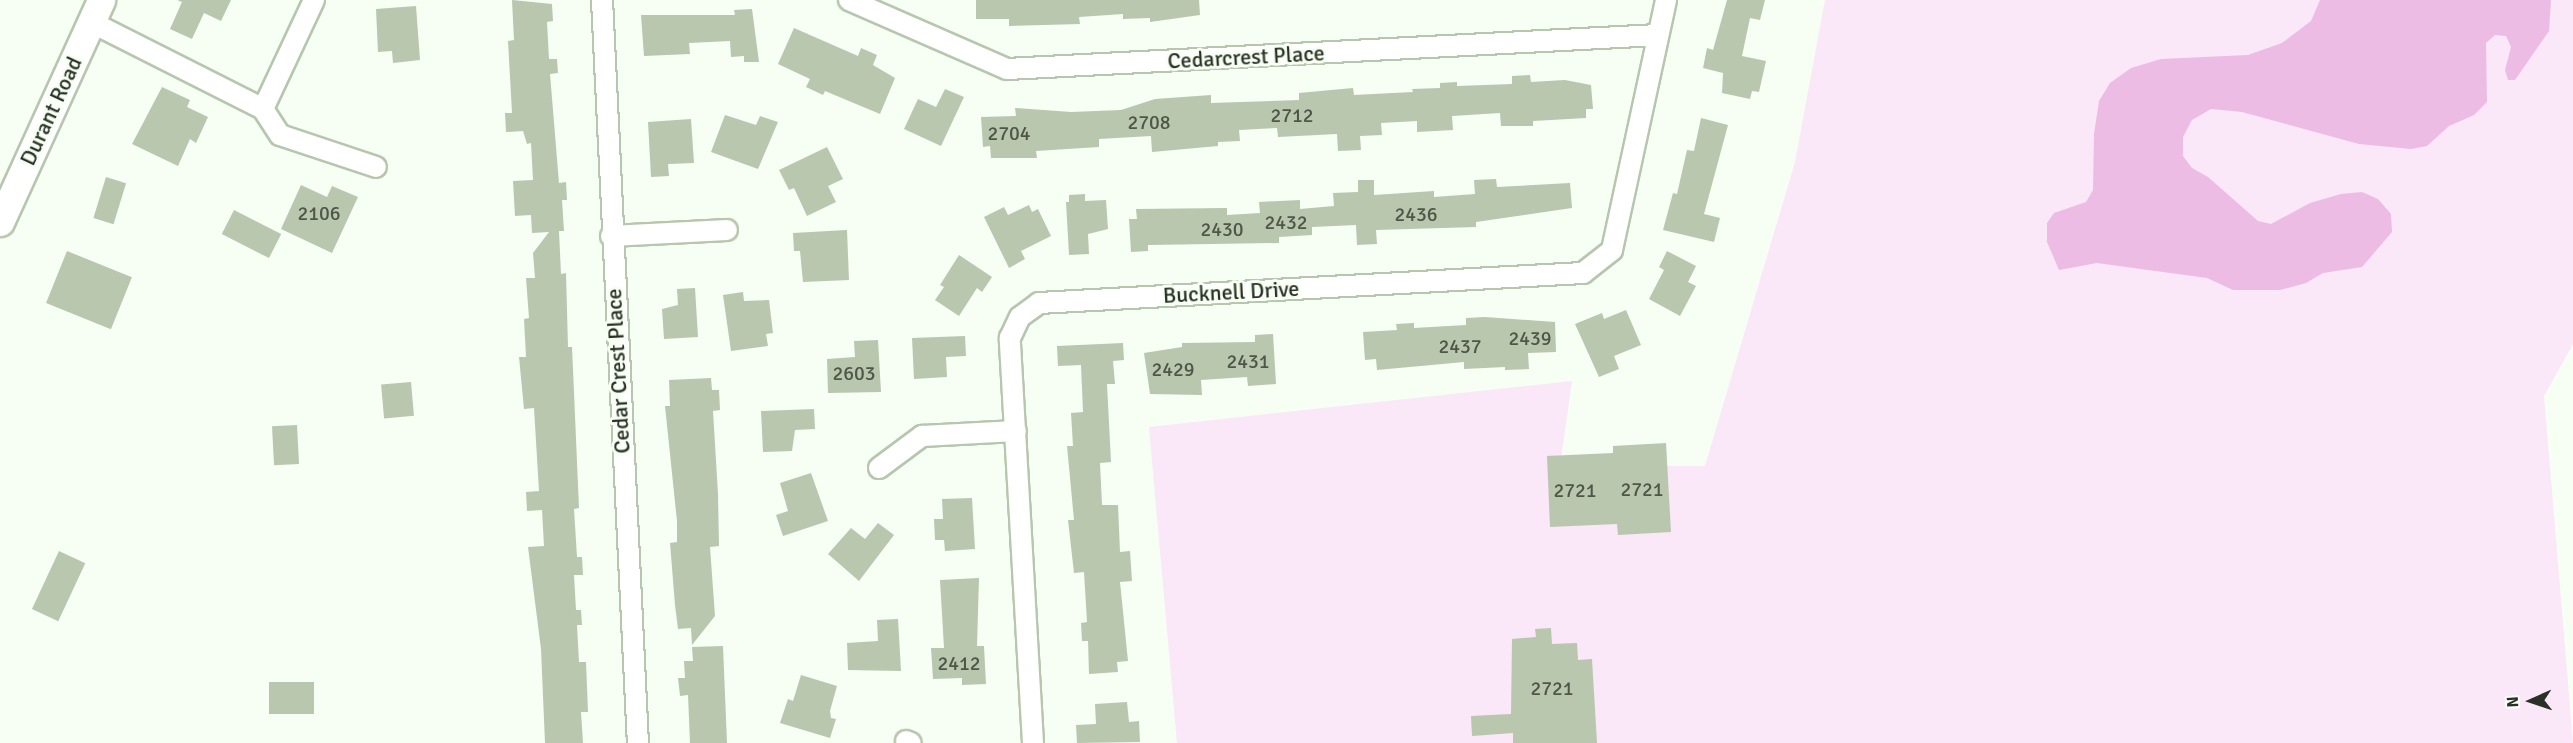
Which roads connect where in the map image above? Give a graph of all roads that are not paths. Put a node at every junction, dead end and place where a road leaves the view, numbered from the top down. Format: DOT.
graph roads {
  1 [pos="314,0"];
  2 [pos="602,0"];
  3 [pos="849,0"];
  4 [pos="1666,0"];
  5 [pos="96,11"];
  6 [pos="1658,35"];
  7 [pos="263,109"];
  8 [pos="376,168"];
  9 [pos="0,222"];
  10 [pos="726,230"];
  11 [pos="611,237"];
  12 [pos="1016,431"];
  13 [pos="879,468"];
  14 [pos="638,743"];
  15 [pos="1033,743"];
  1 -- 7 [label="street"];
  2 -- 11 [label="street, Cedar Crest Place"];
  3 -- 6 [label="street, Cedarcrest Place"];
  4 -- 6 [label="street, Bucknell Drive"];
  5 -- 7 [label="street"];
  5 -- 9 [label="street, Durant Road"];
  6 -- 12 [label="street, Bucknell Drive"];
  7 -- 8 [label="street"];
  10 -- 11 [label="street"];
  11 -- 14 [label="street, Cedar Crest Place"];
  12 -- 13 [label="street"];
  12 -- 15 [label="street, Bucknell Drive"];
}
